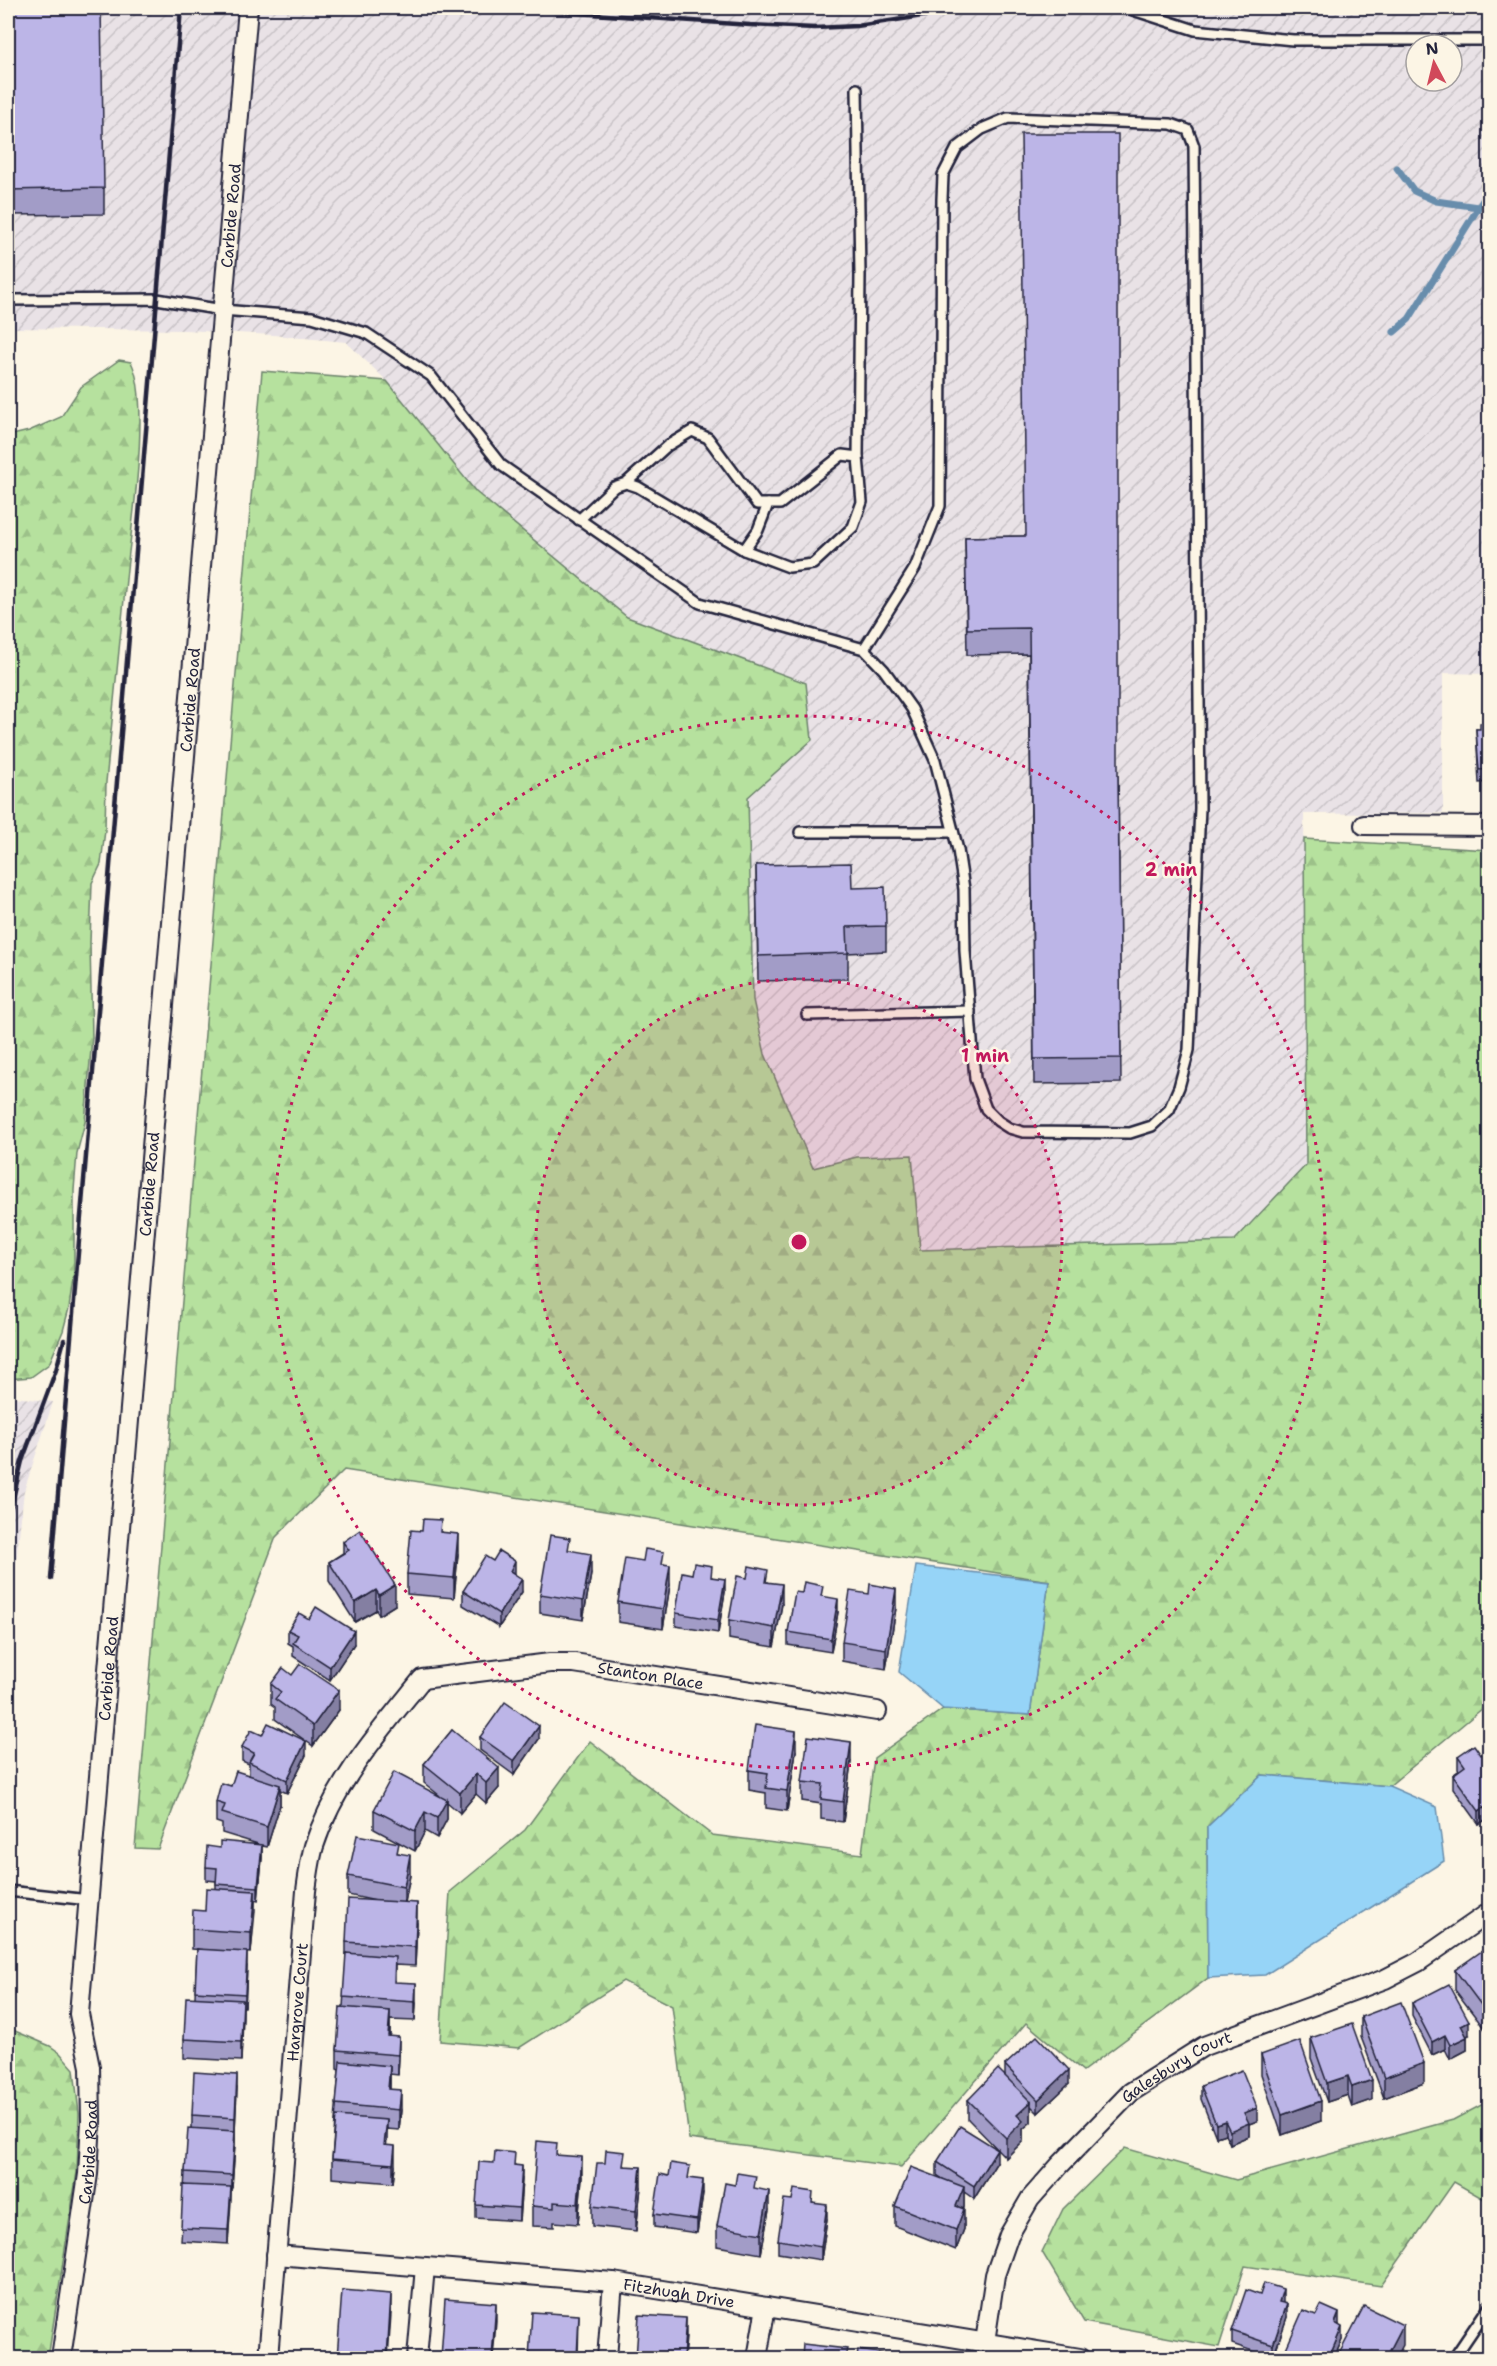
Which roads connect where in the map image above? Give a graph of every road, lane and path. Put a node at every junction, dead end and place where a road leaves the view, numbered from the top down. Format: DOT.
graph roads {
  1 [pos="248,8"];
  2 [pos="1130,8"];
  3 [pos="1490,40"];
  4 [pos="857,89"];
  5 [pos="8,300"];
  6 [pos="222,310"];
  7 [pos="858,457"];
  8 [pos="626,483"];
  9 [pos="768,504"];
  10 [pos="579,520"];
  11 [pos="744,550"];
  12 [pos="864,649"];
  13 [pos="1364,825"];
  14 [pos="1490,826"];
  15 [pos="800,832"];
  16 [pos="953,832"];
  17 [pos="970,1011"];
  18 [pos="807,1015"];
  19 [pos="422,1679"];
  20 [pos="877,1711"];
  21 [pos="8,1892"];
  22 [pos="89,1900"];
  23 [pos="1490,1912"];
  24 [pos="276,2255"];
  25 [pos="425,2266"];
  26 [pos="613,2282"];
  27 [pos="1490,2305"];
  28 [pos="766,2307"];
  29 [pos="985,2342"];
  30 [pos="61,2358"];
  31 [pos="268,2358"];
  32 [pos="417,2358"];
  33 [pos="608,2358"];
  34 [pos="757,2358"];
  35 [pos="1080,2358"];
  36 [pos="1454,2358"];
  1 -- 6 [label="street, Carbide Road"];
  2 -- 3 [label="lane"];
  4 -- 7 [label="lane"];
  5 -- 6 [label="lane"];
  6 -- 10 [label="lane"];
  6 -- 22 [label="street, Carbide Road"];
  7 -- 9 [label="lane"];
  7 -- 11 [label="lane"];
  8 -- 9 [label="lane"];
  8 -- 10 [label="lane"];
  8 -- 11 [label="lane"];
  9 -- 11 [label="lane"];
  10 -- 12 [label="lane"];
  12 -- 16 [label="lane"];
  12 -- 17 [label="lane"];
  13 -- 14 [label="street"];
  15 -- 16 [label="lane"];
  16 -- 17 [label="lane"];
  17 -- 18 [label="lane"];
  19 -- 20 [label="street, Stanton Place"];
  19 -- 24 [label="street, Hargrove Court"];
  21 -- 22 [label="lane"];
  22 -- 30 [label="street, Carbide Road"];
  23 -- 29 [label="street, Galesbury Court"];
  24 -- 25 [label="street, Fitzhugh Drive"];
  24 -- 31 [label="street, Hargrove Court"];
  25 -- 26 [label="street, Fitzhugh Drive"];
  25 -- 32 [label="street"];
  26 -- 28 [label="street, Fitzhugh Drive"];
  26 -- 33 [label="street"];
  27 -- 36 [label="lane"];
  28 -- 29 [label="street, Fitzhugh Drive"];
  28 -- 34 [label="street"];
  29 -- 35 [label="street, Fitzhugh Drive"];
}
